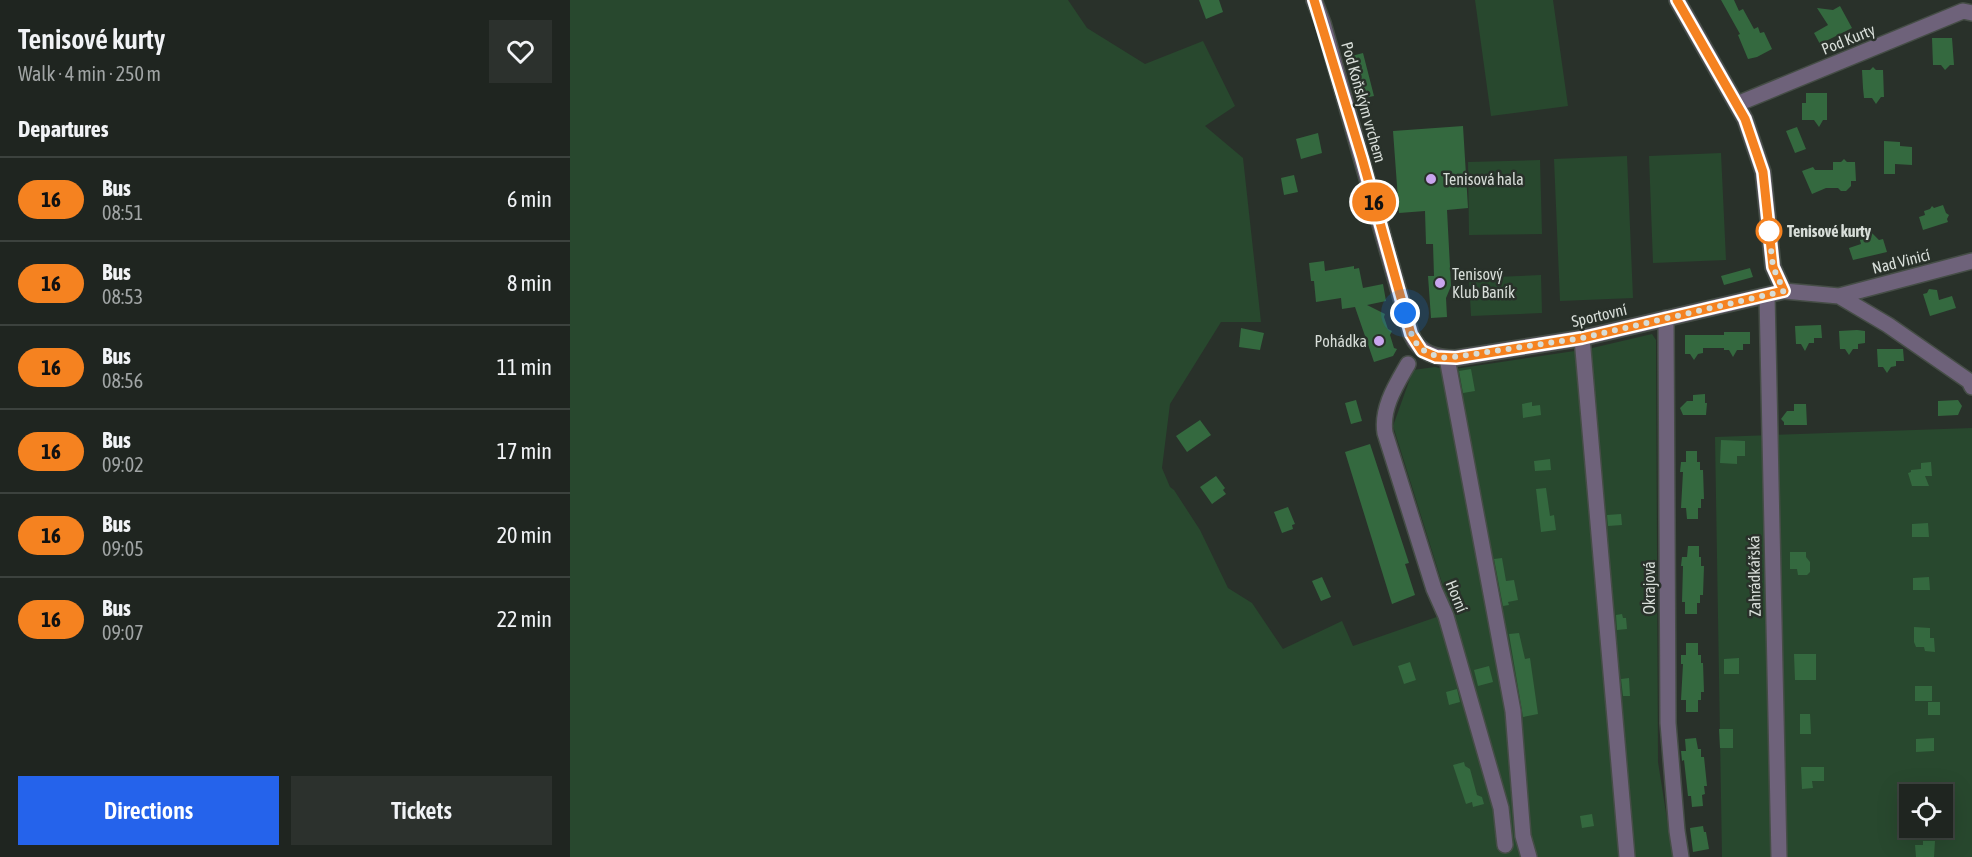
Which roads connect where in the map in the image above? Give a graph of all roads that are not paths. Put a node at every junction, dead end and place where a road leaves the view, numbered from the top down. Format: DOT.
graph roads {
  1 [pos="1314,0"];
  2 [pos="1677,0"];
  3 [pos="1972,13"];
  4 [pos="1737,104"];
  5 [pos="1972,261"];
  6 [pos="1784,291"];
  7 [pos="1767,295"];
  8 [pos="1839,296"];
  9 [pos="1666,318"];
  10 [pos="1582,338"];
  11 [pos="1422,351"];
  12 [pos="1447,358"];
  13 [pos="1408,364"];
  14 [pos="1972,387"];
  15 [pos="1505,845"];
  16 [pos="1529,857"];
  17 [pos="1627,857"];
  18 [pos="1681,857"];
  19 [pos="1779,857"];
  1 -- 11 [label="street, Pod Koňským vrchem"];
  2 -- 4 [label="street"];
  3 -- 4 [label="street, Pod Kurty"];
  4 -- 6 [label="street"];
  5 -- 8 [label="street, Nad Vinicí"];
  6 -- 7 [label="street, Sportovní"];
  6 -- 8 [label="street, Sportovní"];
  7 -- 9 [label="street, Sportovní"];
  7 -- 19 [label="street, Zahrádkářská"];
  8 -- 14 [label="street, Sportovní"];
  9 -- 10 [label="street, Sportovní"];
  9 -- 18 [label="street, Okrajová"];
  10 -- 12 [label="street, Sportovní"];
  10 -- 17 [label="street"];
  11 -- 12 [label="street, Sportovní"];
  12 -- 16 [label="street"];
  13 -- 15 [label="street, Horní"];
}
